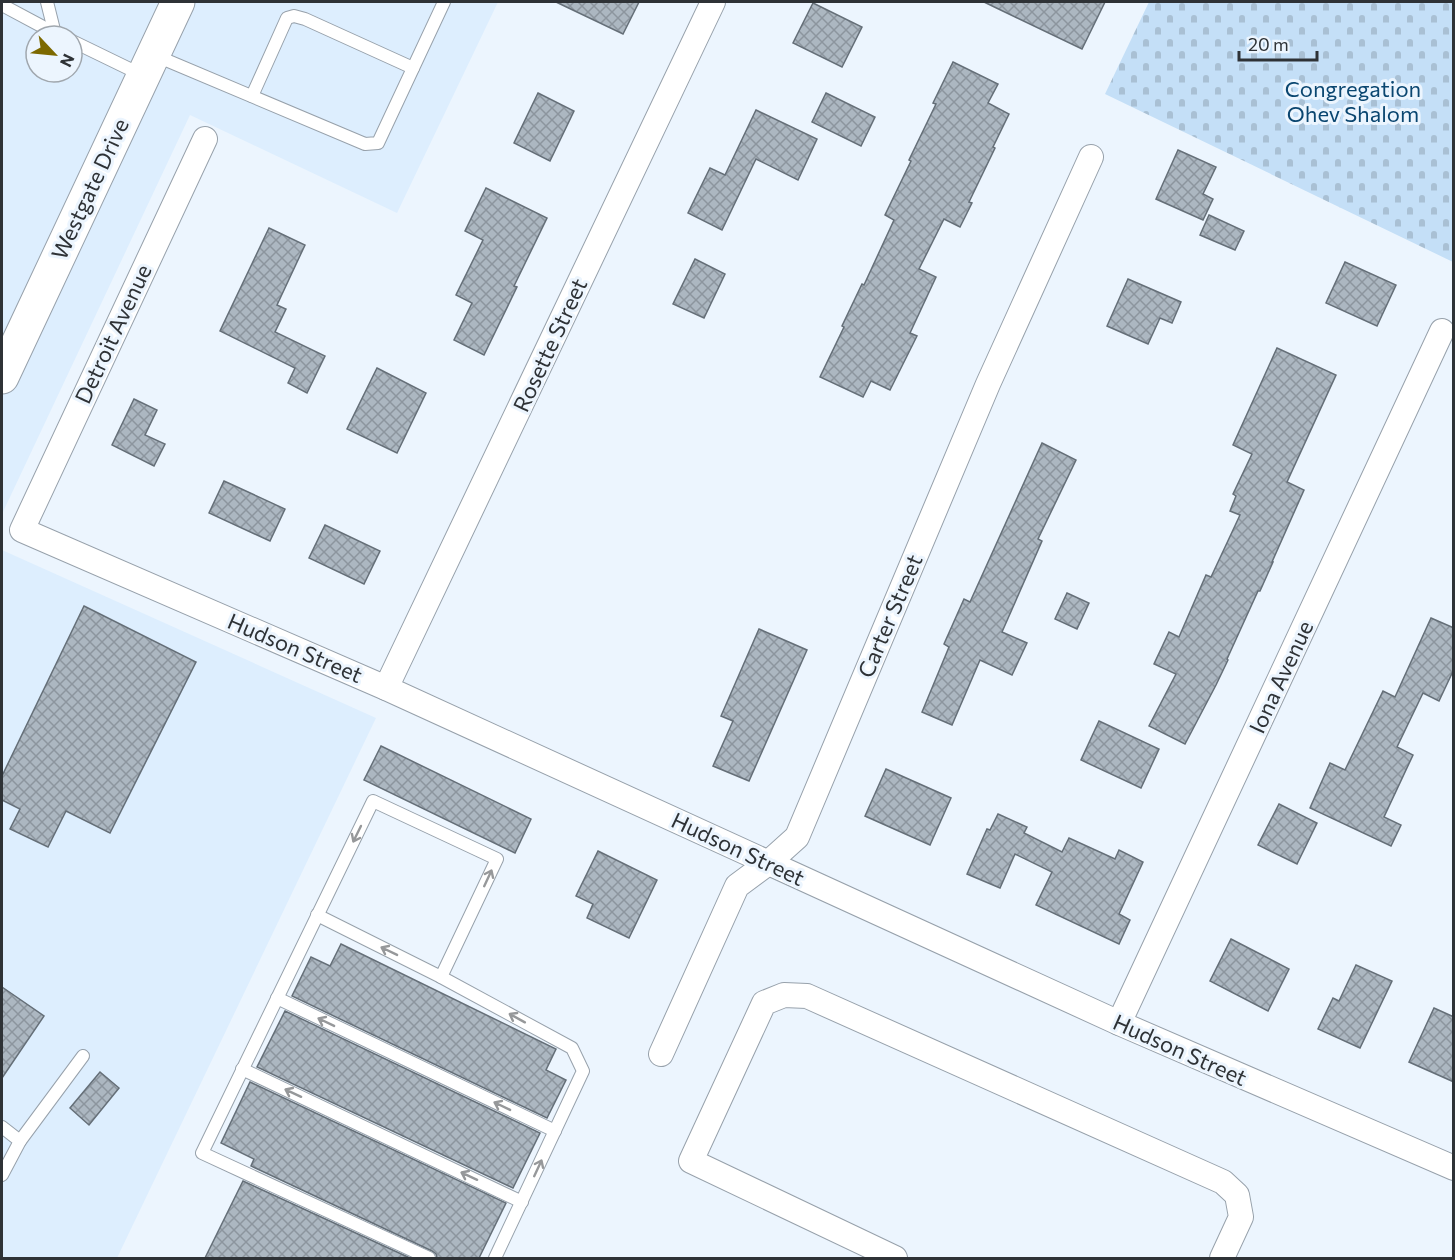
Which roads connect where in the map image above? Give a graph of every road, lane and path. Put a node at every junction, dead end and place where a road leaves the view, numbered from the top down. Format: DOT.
graph roads {
  1 [pos="47,2"];
  2 [pos="178,2"];
  3 [pos="444,2"];
  4 [pos="713,2"];
  5 [pos="2,5"];
  6 [pos="37,24"];
  7 [pos="54,24"];
  8 [pos="84,45"];
  9 [pos="148,65"];
  10 [pos="413,68"];
  11 [pos="252,96"];
  12 [pos="205,139"];
  13 [pos="1091,157"];
  14 [pos="1442,331"];
  15 [pos="2,377"];
  16 [pos="22,530"];
  17 [pos="386,688"];
  18 [pos="768,863"];
  19 [pos="317,915"];
  20 [pos="441,977"];
  21 [pos="277,998"];
  22 [pos="1119,1023"];
  23 [pos="660,1054"];
  24 [pos="82,1056"];
  25 [pos="243,1069"];
  26 [pos="2,1126"];
  27 [pos="555,1131"];
  28 [pos="20,1141"];
  29 [pos="1454,1168"];
  30 [pos="2,1175"];
  31 [pos="522,1202"];
  32 [pos="429,1258"];
  33 [pos="495,1258"];
  34 [pos="895,1258"];
  35 [pos="1222,1258"];
  1 -- 7 [label="lane"];
  2 -- 9 [label="street, Westgate Drive"];
  3 -- 10 [label="lane"];
  4 -- 17 [label="street, Rosette Street"];
  5 -- 6 [label="lane"];
  8 -- 9 [label="lane"];
  9 -- 11 [label="lane"];
  9 -- 15 [label="street, Westgate Drive"];
  10 -- 11 [label="lane"];
  10 -- 11 [label="lane"];
  12 -- 16 [label="street, Detroit Avenue"];
  13 -- 18 [label="street, Carter Street"];
  14 -- 22 [label="street, Iona Avenue"];
  16 -- 17 [label="street, Hudson Street"];
  17 -- 18 [label="street, Hudson Street"];
  18 -- 22 [label="street, Hudson Street"];
  18 -- 23 [label="street, Carter Street"];
  20 -- 19 [label="lane, one-way"];
  20 -- 19 [label="lane, one-way"];
  19 -- 21 [label="lane"];
  27 -- 20 [label="lane, one-way"];
  21 -- 25 [label="lane"];
  27 -- 21 [label="lane, one-way"];
  22 -- 29 [label="street, Hudson Street"];
  24 -- 28 [label="lane"];
  31 -- 25 [label="lane, one-way"];
  25 -- 32 [label="lane"];
  26 -- 28 [label="lane"];
  31 -- 27 [label="lane, one-way"];
  28 -- 30 [label="lane"];
  31 -- 33 [label="lane"];
  34 -- 35 [label="street"];
}
